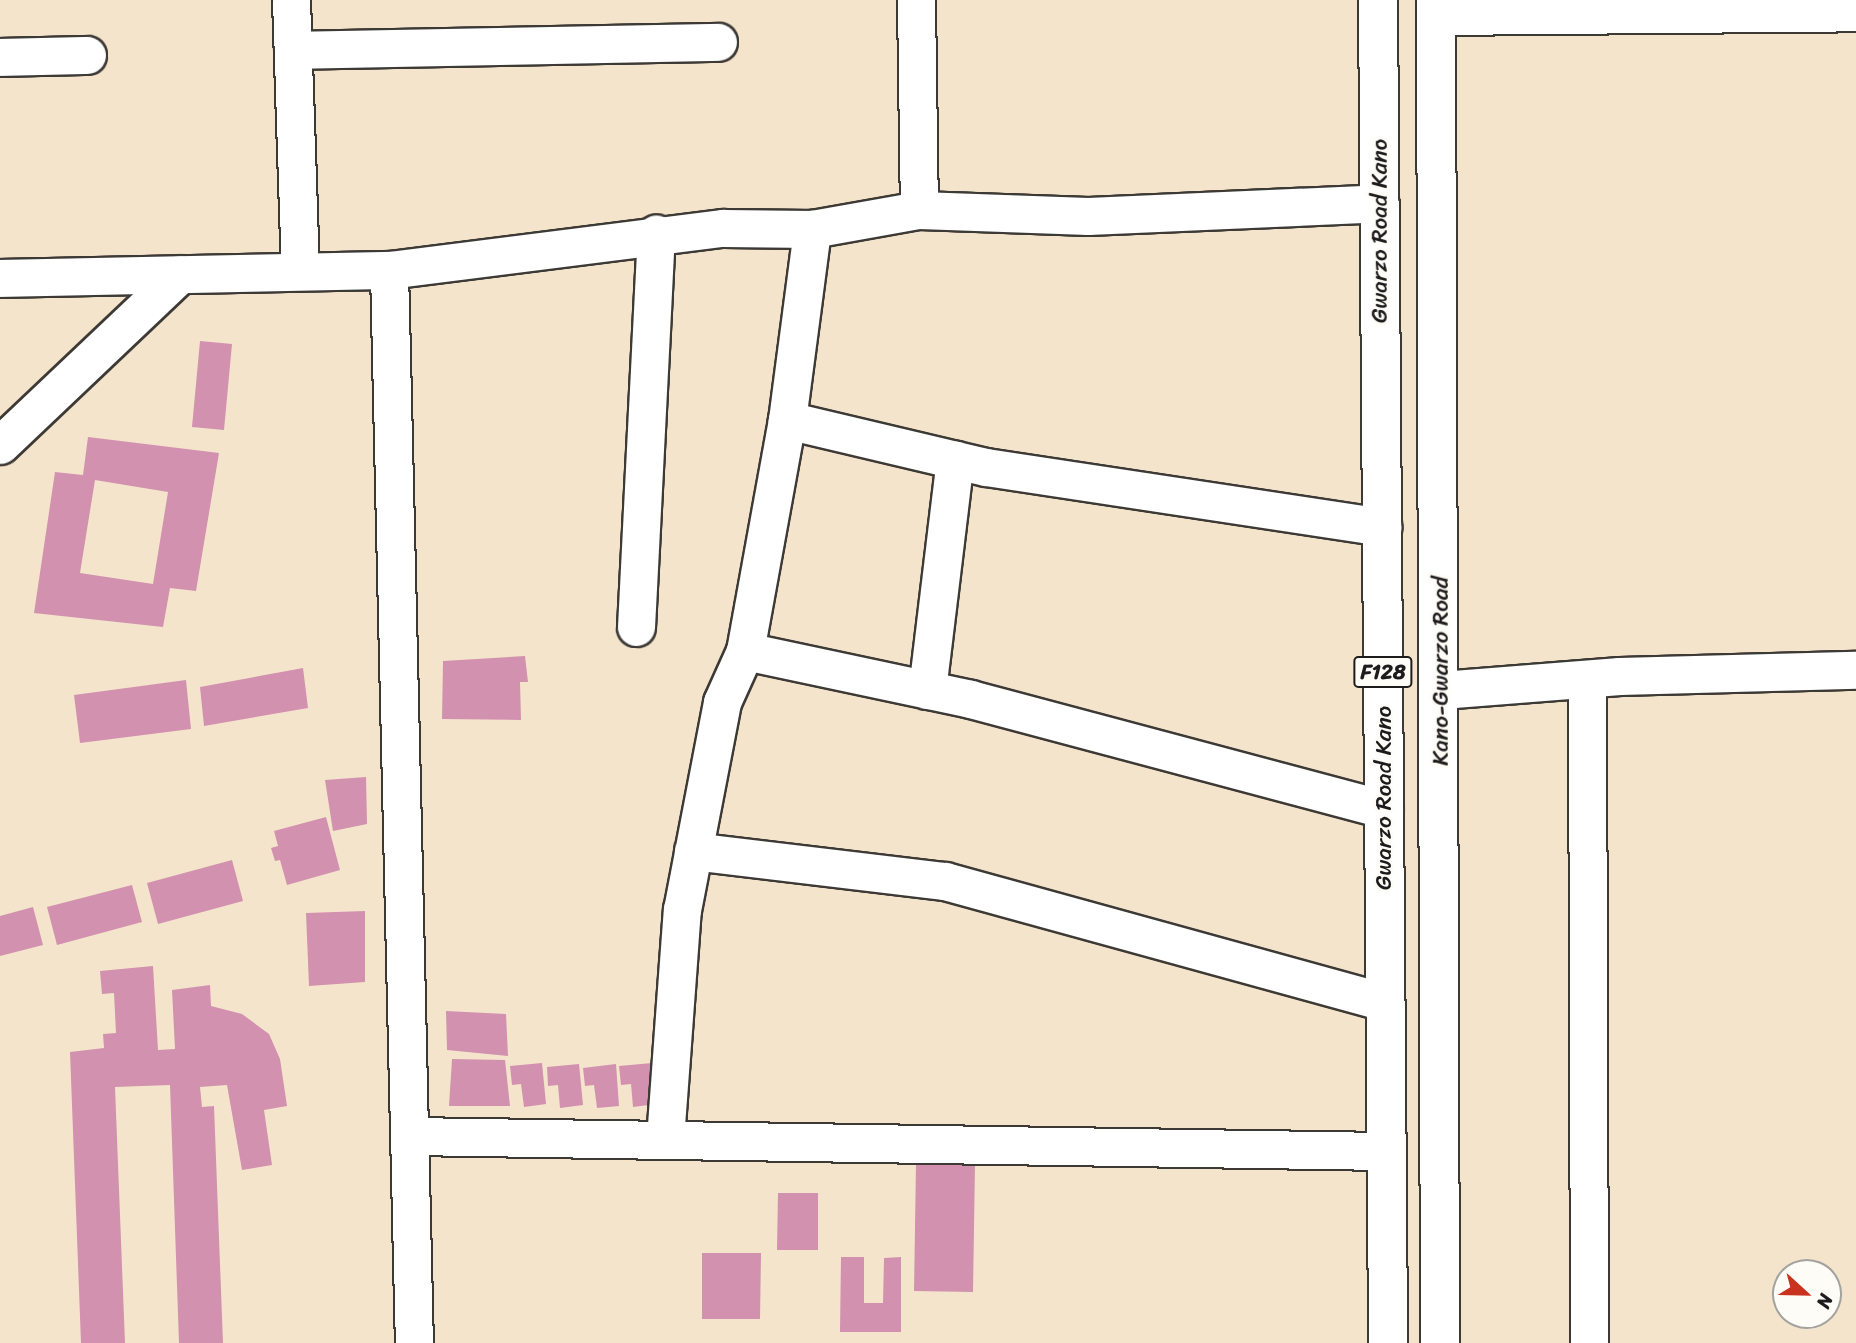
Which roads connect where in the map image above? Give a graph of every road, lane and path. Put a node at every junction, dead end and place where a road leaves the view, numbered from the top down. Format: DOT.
graph roads {
  1 [pos="291,0"];
  2 [pos="916,0"];
  3 [pos="1378,0"];
  4 [pos="1436,8"];
  5 [pos="1856,12"];
  6 [pos="718,42"];
  7 [pos="293,50"];
  8 [pos="86,55"];
  9 [pos="0,57"];
  10 [pos="1380,203"];
  11 [pos="919,210"];
  12 [pos="812,229"];
  13 [pos="656,234"];
  14 [pos="388,270"];
  15 [pos="300,271"];
  16 [pos="180,274"];
  17 [pos="0,278"];
  18 [pos="787,420"];
  19 [pos="0,445"];
  20 [pos="955,460"];
  21 [pos="1382,527"];
  22 [pos="636,627"];
  23 [pos="745,651"];
  24 [pos="1856,670"];
  25 [pos="1587,679"];
  26 [pos="927,690"];
  27 [pos="1441,690"];
  28 [pos="1384,809"];
  29 [pos="693,851"];
  30 [pos="1384,1002"];
  31 [pos="409,1136"];
  32 [pos="665,1139"];
  33 [pos="1387,1151"];
  34 [pos="423,1343"];
  35 [pos="1388,1343"];
  36 [pos="1440,1343"];
  37 [pos="1589,1343"];
  1 -- 7 [label="street"];
  2 -- 11 [label="street"];
  3 -- 10 [label="main road, Gwarzo Road Kano / F128"];
  4 -- 5 [label="street"];
  4 -- 27 [label="main road, Kano-Gwarzo Road / F128"];
  6 -- 7 [label="street"];
  7 -- 15 [label="street"];
  8 -- 9 [label="street"];
  10 -- 11 [label="street"];
  10 -- 21 [label="main road, Gwarzo Road Kano / F128"];
  11 -- 12 [label="street"];
  12 -- 13 [label="street"];
  12 -- 18 [label="street"];
  13 -- 14 [label="street"];
  13 -- 22 [label="street"];
  14 -- 15 [label="street"];
  14 -- 31 [label="street"];
  15 -- 16 [label="street"];
  16 -- 17 [label="street"];
  16 -- 19 [label="street"];
  18 -- 20 [label="street"];
  18 -- 23 [label="street"];
  20 -- 21 [label="street"];
  20 -- 26 [label="street"];
  21 -- 28 [label="main road, Gwarzo Road Kano / F128"];
  23 -- 26 [label="street"];
  23 -- 29 [label="street"];
  24 -- 25 [label="street"];
  25 -- 27 [label="street"];
  25 -- 37 [label="street"];
  26 -- 28 [label="street"];
  27 -- 36 [label="main road, Kano-Gwarzo Road / F128"];
  28 -- 30 [label="main road, Gwarzo Road Kano / F128"];
  29 -- 30 [label="street"];
  29 -- 32 [label="street"];
  30 -- 33 [label="main road, Gwarzo Road Kano / F128"];
  31 -- 32 [label="street"];
  31 -- 34 [label="street"];
  32 -- 33 [label="street"];
  33 -- 35 [label="main road, Gwarzo Road Kano / F128"];
}
